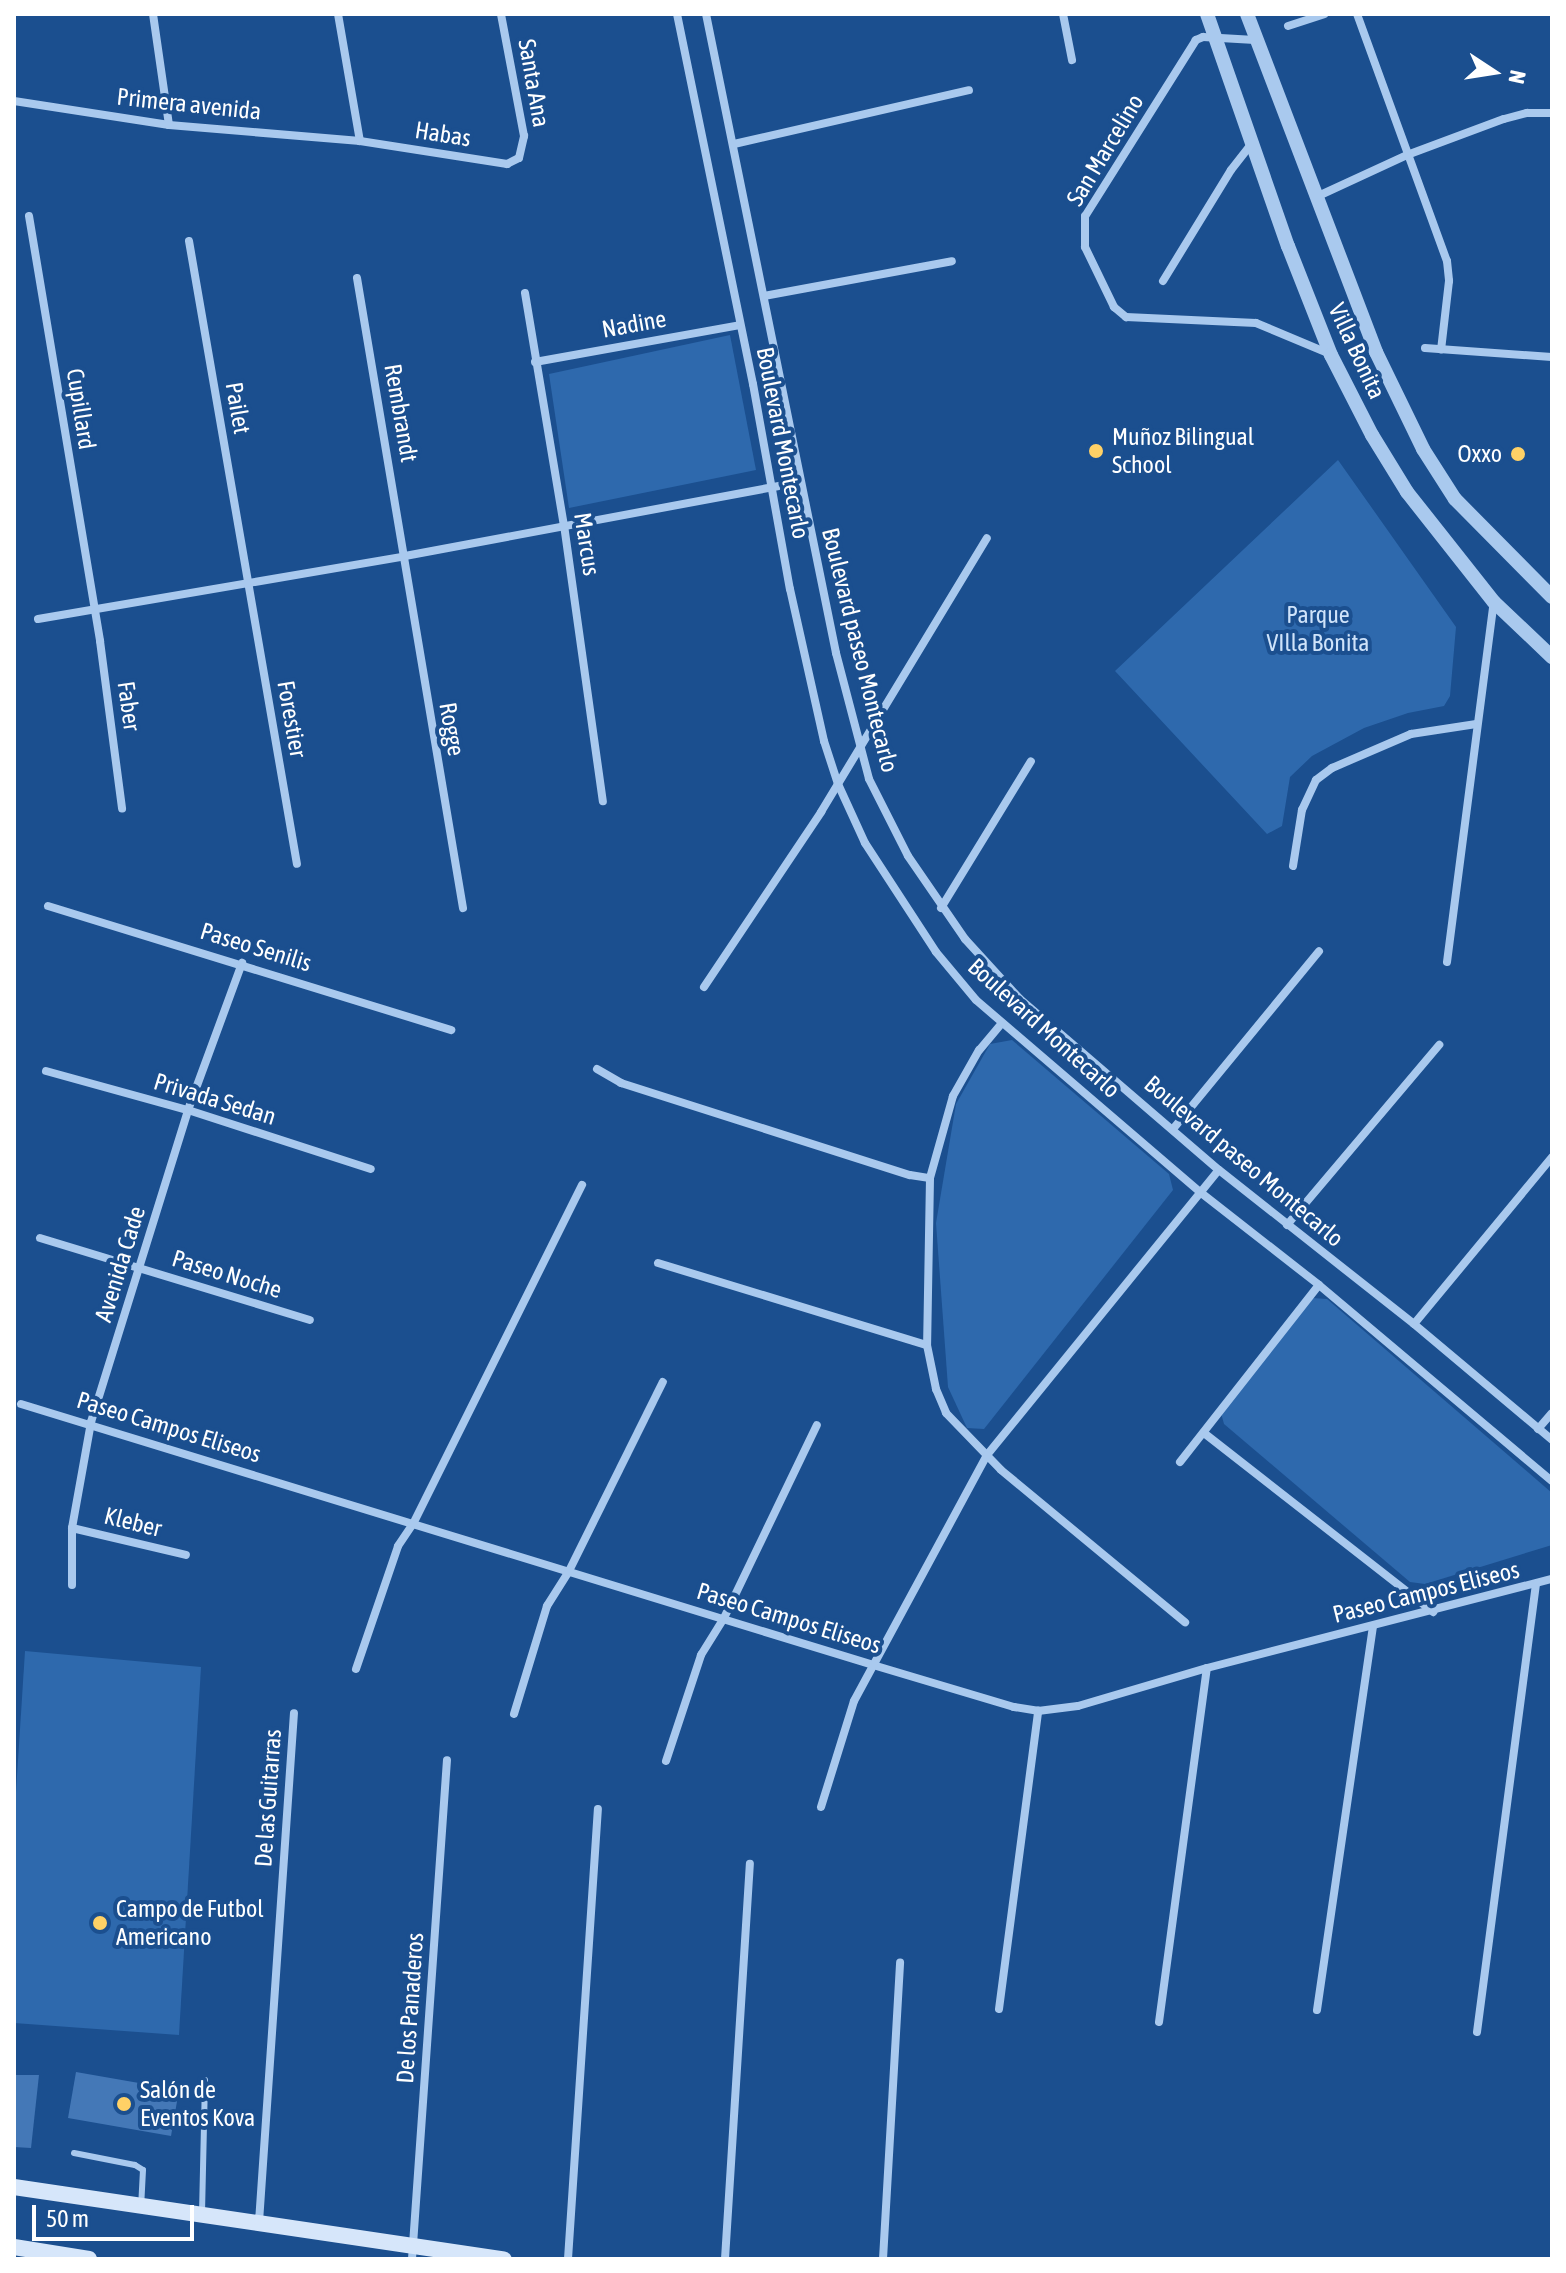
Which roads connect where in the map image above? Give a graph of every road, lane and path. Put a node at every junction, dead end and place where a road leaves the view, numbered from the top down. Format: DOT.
graph roads {
  1 [pos="153,14"];
  2 [pos="338,14"];
  3 [pos="501,14"];
  4 [pos="677,14"];
  5 [pos="706,14"];
  6 [pos="1063,14"];
  7 [pos="1207,14"];
  8 [pos="1247,14"];
  9 [pos="1324,14"];
  10 [pos="1357,14"];
  11 [pos="1288,26"];
  12 [pos="1216,38"];
  13 [pos="1255,40"];
  14 [pos="1072,60"];
  15 [pos="969,90"];
  16 [pos="14,101"];
  17 [pos="1552,113"];
  18 [pos="169,125"];
  19 [pos="360,141"];
  20 [pos="1253,142"];
  21 [pos="734,144"];
  22 [pos="1407,155"];
  23 [pos="519,158"];
  24 [pos="1316,197"];
  25 [pos="29,216"];
  26 [pos="189,241"];
  27 [pos="952,261"];
  28 [pos="357,278"];
  29 [pos="1163,281"];
  30 [pos="525,293"];
  31 [pos="764,296"];
  32 [pos="740,325"];
  33 [pos="1425,348"];
  34 [pos="1441,350"];
  35 [pos="1331,355"];
  36 [pos="1552,357"];
  37 [pos="535,362"];
  38 [pos="800,482"];
  39 [pos="771,485"];
  40 [pos="564,525"];
  41 [pos="987,538"];
  42 [pos="405,556"];
  43 [pos="248,581"];
  44 [pos="1552,597"];
  45 [pos="1494,602"];
  46 [pos="94,608"];
  47 [pos="38,619"];
  48 [pos="1551,656"];
  49 [pos="1476,724"];
  50 [pos="860,749"];
  51 [pos="1031,761"];
  52 [pos="838,784"];
  53 [pos="603,801"];
  54 [pos="122,809"];
  55 [pos="297,864"];
  56 [pos="1293,866"];
  57 [pos="48,906"];
  58 [pos="463,908"];
  59 [pos="941,908"];
  60 [pos="1319,951"];
  61 [pos="1447,962"];
  62 [pos="242,963"];
  63 [pos="704,987"];
  64 [pos="1002,1023"];
  65 [pos="451,1030"];
  66 [pos="1439,1045"];
  67 [pos="597,1069"];
  68 [pos="46,1071"];
  69 [pos="188,1110"];
  70 [pos="1173,1129"];
  71 [pos="1552,1157"];
  72 [pos="371,1169"];
  73 [pos="1219,1170"];
  74 [pos="930,1178"];
  75 [pos="582,1185"];
  76 [pos="1200,1192"];
  77 [pos="1287,1225"];
  78 [pos="40,1238"];
  79 [pos="658,1263"];
  80 [pos="140,1267"];
  81 [pos="1319,1285"];
  82 [pos="310,1320"];
  83 [pos="1414,1324"];
  84 [pos="927,1345"];
  85 [pos="663,1382"];
  86 [pos="21,1404"];
  87 [pos="1552,1413"];
  88 [pos="91,1422"];
  89 [pos="817,1425"];
  90 [pos="1538,1429"];
  91 [pos="1204,1433"];
  92 [pos="1552,1440"];
  93 [pos="987,1455"];
  94 [pos="1180,1462"];
  95 [pos="1552,1481"];
  96 [pos="413,1524"];
  97 [pos="72,1528"];
  98 [pos="186,1555"];
  99 [pos="569,1571"];
  100 [pos="1552,1579"];
  101 [pos="1536,1584"];
  102 [pos="72,1585"];
  103 [pos="1433,1612"];
  104 [pos="724,1618"];
  105 [pos="1185,1622"];
  106 [pos="1373,1626"];
  107 [pos="873,1665"];
  108 [pos="1207,1668"];
  109 [pos="356,1669"];
  110 [pos="1038,1711"];
  111 [pos="294,1713"];
  112 [pos="514,1714"];
  113 [pos="447,1760"];
  114 [pos="666,1761"];
  115 [pos="821,1807"];
  116 [pos="598,1809"];
  117 [pos="750,1864"];
  118 [pos="900,1962"];
  119 [pos="999,2009"];
  120 [pos="1317,2010"];
  121 [pos="1159,2022"];
  122 [pos="1477,2032"];
  123 [pos="205,2080"];
  124 [pos="74,2153"];
  125 [pos="14,2187"];
  126 [pos="141,2205"];
  127 [pos="202,2213"];
  128 [pos="259,2222"];
  129 [pos="14,2247"];
  130 [pos="413,2253"];
  131 [pos="89,2259"];
  132 [pos="504,2259"];
  133 [pos="568,2259"];
  134 [pos="725,2259"];
  135 [pos="883,2259"];
  1 -- 18 [label="street"];
  2 -- 19 [label="street"];
  3 -- 23 [label="street, Santa Ana"];
  4 -- 32 [label="street, Boulevard Montecarlo"];
  5 -- 21 [label="street, Boulevard paseo Montecarlo"];
  6 -- 14 [label="street"];
  7 -- 12 [label="street, Villa Bonita"];
  8 -- 13 [label="street, Villa Bonita"];
  9 -- 11 [label="street"];
  10 -- 22 [label="street"];
  12 -- 13 [label="street"];
  12 -- 20 [label="street, Villa Bonita"];
  12 -- 35 [label="street, San Marcelino"];
  13 -- 24 [label="street, Villa Bonita"];
  15 -- 21 [label="street"];
  16 -- 18 [label="street, Primera avenida"];
  17 -- 22 [label="street"];
  18 -- 19 [label="street, Primera avenida"];
  19 -- 23 [label="street, Habas"];
  20 -- 29 [label="street"];
  20 -- 35 [label="street, Villa Bonita"];
  21 -- 31 [label="street, Boulevard paseo Montecarlo"];
  22 -- 24 [label="street"];
  22 -- 34 [label="street"];
  24 -- 44 [label="street, Villa Bonita"];
  25 -- 46 [label="street, Cupillard"];
  26 -- 43 [label="street, Pailet"];
  27 -- 31 [label="street"];
  28 -- 42 [label="street, Rembrandt"];
  30 -- 37 [label="street, Marcus"];
  31 -- 38 [label="street, Boulevard paseo Montecarlo"];
  32 -- 37 [label="street, Nadine"];
  32 -- 39 [label="street, Boulevard Montecarlo"];
  33 -- 34 [label="street"];
  34 -- 36 [label="street"];
  35 -- 45 [label="street, Villa Bonita"];
  37 -- 40 [label="street, Marcus"];
  38 -- 39 [label="street"];
  38 -- 50 [label="street, Boulevard paseo Montecarlo"];
  39 -- 40 [label="street"];
  39 -- 52 [label="street, Boulevard Montecarlo"];
  40 -- 42 [label="street"];
  40 -- 53 [label="street, Marcus"];
  41 -- 50 [label="street"];
  42 -- 43 [label="street"];
  42 -- 58 [label="street, Rogge"];
  43 -- 46 [label="street"];
  43 -- 55 [label="street, Forestier"];
  45 -- 48 [label="street, Villa Bonita"];
  45 -- 49 [label="street"];
  46 -- 47 [label="street"];
  46 -- 54 [label="street, Faber"];
  49 -- 56 [label="street"];
  49 -- 61 [label="street"];
  50 -- 52 [label="street"];
  50 -- 59 [label="street, Boulevard paseo Montecarlo"];
  51 -- 59 [label="street"];
  52 -- 63 [label="street"];
  52 -- 64 [label="street, Boulevard Montecarlo"];
  57 -- 62 [label="street, Paseo Senilis"];
  59 -- 70 [label="street, Boulevard paseo Montecarlo"];
  60 -- 70 [label="street"];
  62 -- 65 [label="street, Paseo Senilis"];
  62 -- 69 [label="street, Avenida Cade"];
  64 -- 74 [label="street"];
  64 -- 76 [label="street, Boulevard Montecarlo"];
  66 -- 77 [label="street"];
  67 -- 74 [label="street"];
  68 -- 69 [label="street, Privada Sedan"];
  69 -- 72 [label="street, Privada Sedan"];
  69 -- 80 [label="street, Avenida Cade"];
  70 -- 73 [label="street, Boulevard paseo Montecarlo"];
  71 -- 83 [label="street"];
  73 -- 76 [label="street"];
  73 -- 77 [label="street, Boulevard paseo Montecarlo"];
  74 -- 84 [label="street"];
  75 -- 96 [label="street"];
  76 -- 81 [label="street, Boulevard Montecarlo"];
  76 -- 93 [label="street"];
  77 -- 83 [label="street, Boulevard paseo Montecarlo"];
  78 -- 80 [label="street, Paseo Noche"];
  79 -- 84 [label="street"];
  80 -- 82 [label="street, Paseo Noche"];
  80 -- 88 [label="street, Avenida Cade"];
  81 -- 91 [label="street"];
  81 -- 95 [label="street, Boulevard Montecarlo"];
  83 -- 90 [label="street, Boulevard paseo Montecarlo"];
  84 -- 93 [label="street"];
  85 -- 99 [label="street"];
  86 -- 88 [label="street, Paseo Campos Eliseos"];
  87 -- 90 [label="street"];
  88 -- 96 [label="street, Paseo Campos Eliseos"];
  88 -- 97 [label="street, Avenida Cade"];
  89 -- 104 [label="street"];
  90 -- 92 [label="street, Boulevard paseo Montecarlo"];
  91 -- 94 [label="street"];
  91 -- 103 [label="street"];
  93 -- 105 [label="street"];
  93 -- 107 [label="street"];
  96 -- 99 [label="street, Paseo Campos Eliseos"];
  96 -- 109 [label="street"];
  97 -- 98 [label="street, Kleber"];
  97 -- 102 [label="street, Avenida Cade"];
  99 -- 104 [label="street, Paseo Campos Eliseos"];
  99 -- 112 [label="street"];
  100 -- 101 [label="street, Paseo Campos Eliseos"];
  101 -- 103 [label="street, Paseo Campos Eliseos"];
  101 -- 122 [label="street"];
  103 -- 106 [label="street, Paseo Campos Eliseos"];
  104 -- 107 [label="street, Paseo Campos Eliseos"];
  104 -- 114 [label="street"];
  106 -- 108 [label="street, Paseo Campos Eliseos"];
  106 -- 120 [label="street"];
  107 -- 110 [label="street, Paseo Campos Eliseos"];
  107 -- 115 [label="street"];
  108 -- 110 [label="street, Paseo Campos Eliseos"];
  108 -- 121 [label="street"];
  110 -- 119 [label="street"];
  111 -- 128 [label="street, De las Guitarras"];
  113 -- 130 [label="street, De los Panaderos"];
  116 -- 133 [label="street"];
  117 -- 134 [label="street"];
  118 -- 135 [label="street"];
  123 -- 127 [label="lane"];
  124 -- 126 [label="lane"];
  125 -- 126 [label="main road"];
  126 -- 127 [label="main road"];
  127 -- 128 [label="main road"];
  128 -- 130 [label="main road"];
  129 -- 131 [label="main road"];
  130 -- 132 [label="main road"];
}
